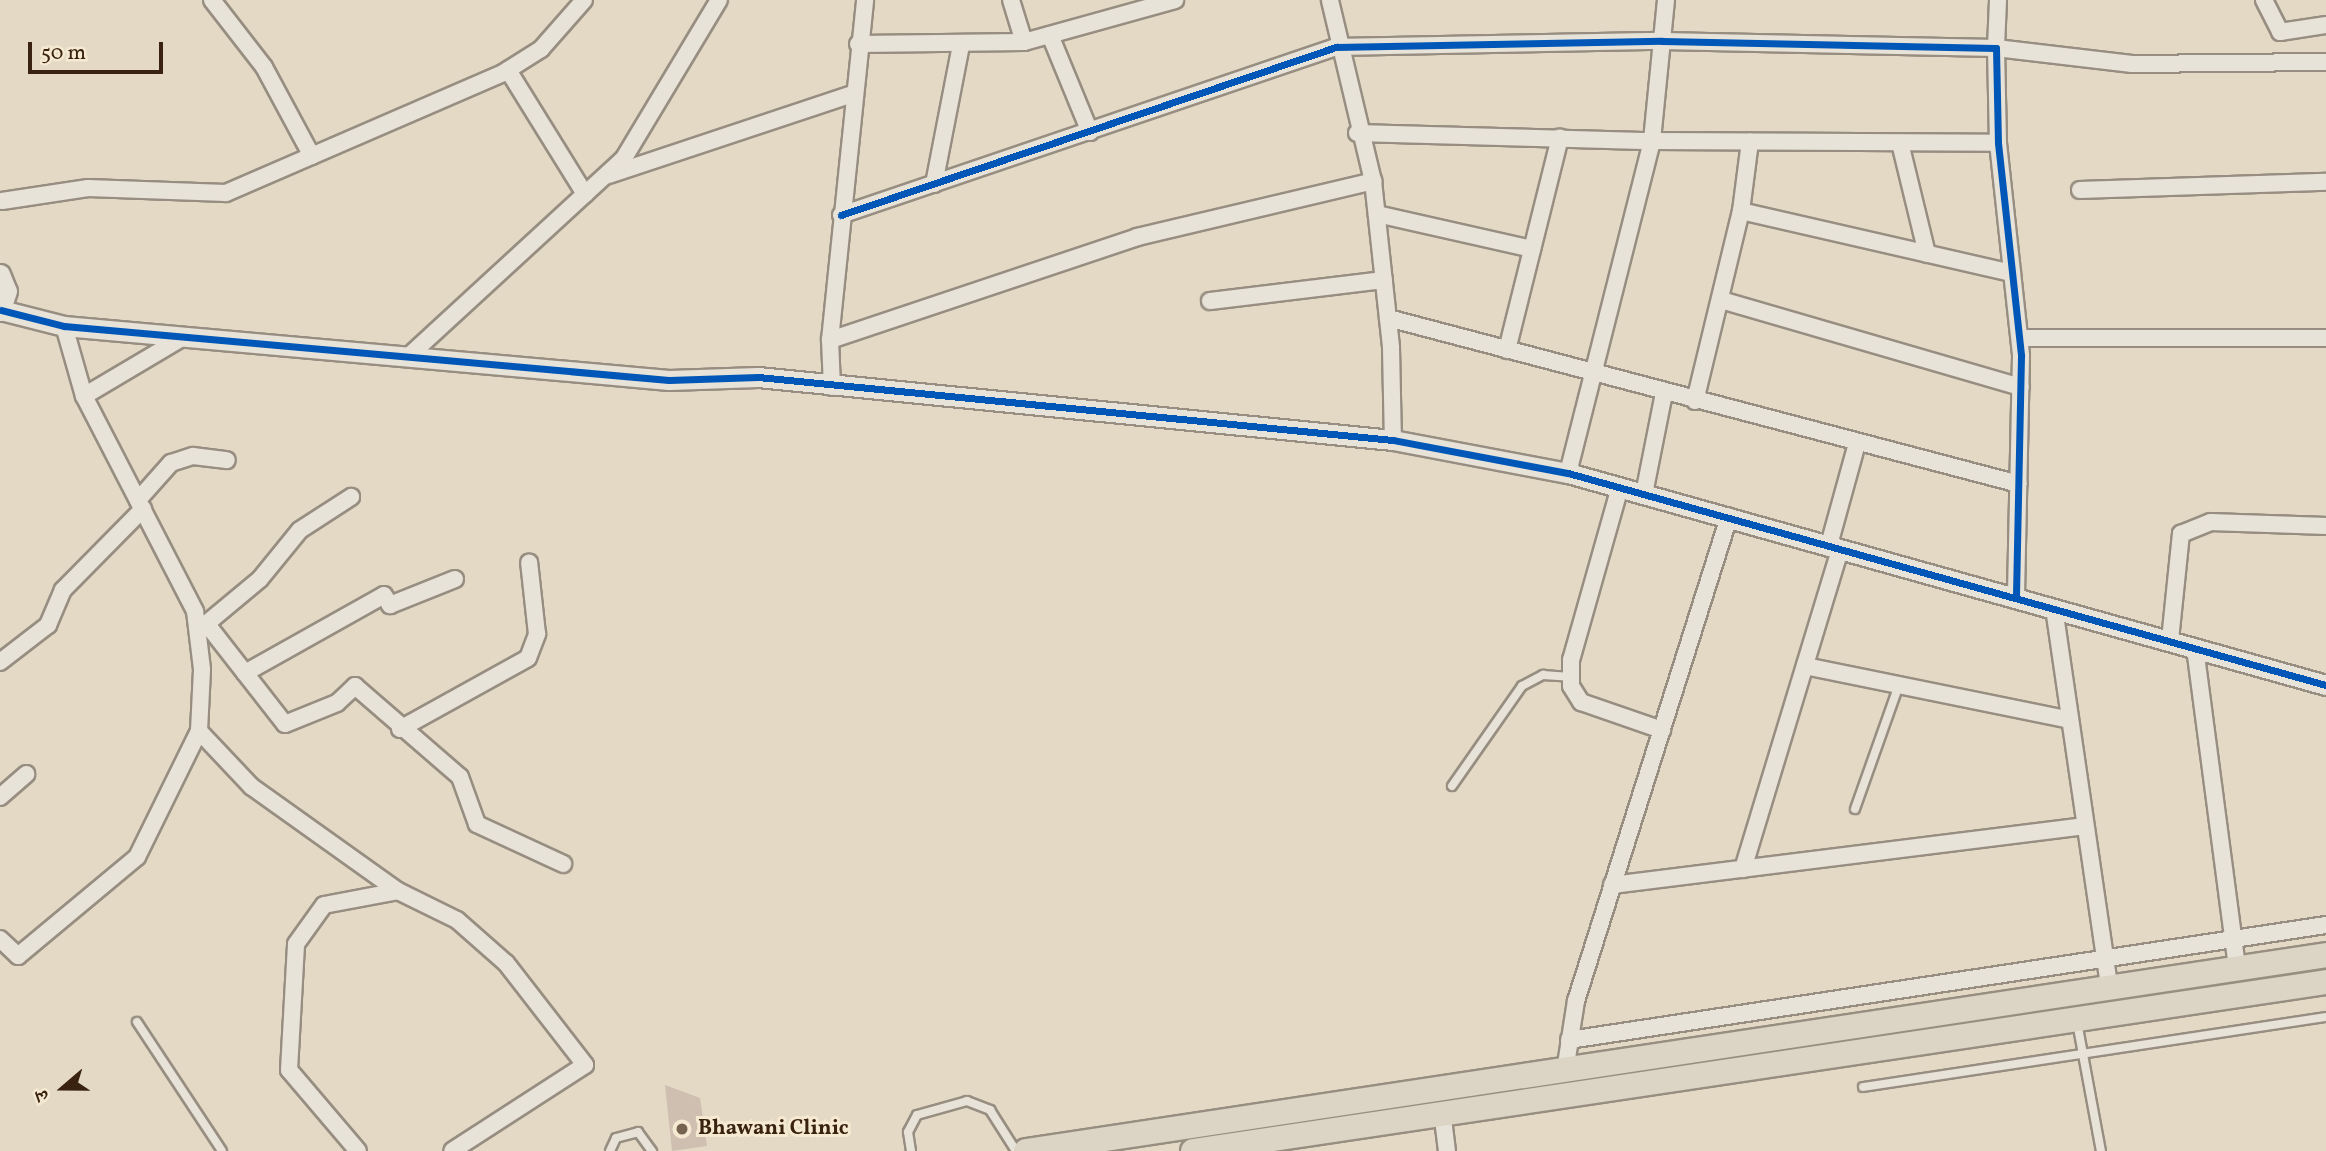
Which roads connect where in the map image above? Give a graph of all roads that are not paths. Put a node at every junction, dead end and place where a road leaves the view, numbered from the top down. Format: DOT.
graph roads {
  1 [pos="212,0"];
  2 [pos="584,0"];
  3 [pos="719,0"];
  4 [pos="865,0"];
  5 [pos="1011,0"];
  6 [pos="1330,0"];
  7 [pos="1666,0"];
  8 [pos="1998,0"];
  9 [pos="2264,0"];
  10 [pos="1172,1"];
  11 [pos="2326,25"];
  12 [pos="1050,35"];
  13 [pos="1662,41"];
  14 [pos="1024,42"];
  15 [pos="858,44"];
  16 [pos="961,45"];
  17 [pos="1336,47"];
  18 [pos="1996,48"];
  19 [pos="2326,62"];
  20 [pos="508,70"];
  21 [pos="853,94"];
  22 [pos="1090,132"];
  23 [pos="1357,133"];
  24 [pos="1560,138"];
  25 [pos="1653,141"];
  26 [pos="1750,142"];
  27 [pos="1900,143"];
  28 [pos="1998,144"];
  29 [pos="312,156"];
  30 [pos="604,177"];
  31 [pos="1373,181"];
  32 [pos="2326,182"];
  33 [pos="934,184"];
  34 [pos="2080,190"];
  35 [pos="585,194"];
  36 [pos="1,200"];
  37 [pos="1741,211"];
  38 [pos="1377,214"];
  39 [pos="841,215"];
  40 [pos="1532,249"];
  41 [pos="1927,254"];
  42 [pos="2012,273"];
  43 [pos="0,274"];
  44 [pos="1384,280"];
  45 [pos="1721,300"];
  46 [pos="1210,301"];
  47 [pos="1,310"];
  48 [pos="1388,318"];
  49 [pos="64,326"];
  50 [pos="185,336"];
  51 [pos="2020,338"];
  52 [pos="2326,338"];
  53 [pos="830,340"];
  54 [pos="1507,350"];
  55 [pos="410,355"];
  56 [pos="1593,375"];
  57 [pos="832,387"];
  58 [pos="2021,387"];
  59 [pos="1664,393"];
  60 [pos="84,396"];
  61 [pos="1695,401"];
  62 [pos="1393,440"];
  63 [pos="1857,443"];
  64 [pos="227,460"];
  65 [pos="1568,473"];
  66 [pos="2019,484"];
  67 [pos="1620,487"];
  68 [pos="1644,494"];
  69 [pos="351,497"];
  70 [pos="141,504"];
  71 [pos="1729,517"];
  72 [pos="2326,526"];
  73 [pos="1835,547"];
  74 [pos="529,562"];
  75 [pos="455,579"];
  76 [pos="2016,598"];
  77 [pos="2054,608"];
  78 [pos="203,626"];
  79 [pos="2170,640"];
  80 [pos="2195,648"];
  81 [pos="0,662"];
  82 [pos="1805,666"];
  83 [pos="245,673"];
  84 [pos="1570,677"];
  85 [pos="1899,685"];
  86 [pos="2326,685"];
  87 [pos="2070,720"];
  88 [pos="400,729"];
  89 [pos="1662,730"];
  90 [pos="199,731"];
  91 [pos="26,774"];
  92 [pos="1451,786"];
  93 [pos="0,797"];
  94 [pos="1855,809"];
  95 [pos="2083,826"];
  96 [pos="563,864"];
  97 [pos="1743,869"];
  98 [pos="1612,885"];
  99 [pos="398,891"];
  100 [pos="2326,925"];
  101 [pos="0,939"];
  102 [pos="2232,939"];
  103 [pos="2326,955"];
  104 [pos="2103,957"];
  105 [pos="2238,968"];
  106 [pos="2326,982"];
  107 [pos="2109,988"];
  108 [pos="2326,1017"];
  109 [pos="2076,1019"];
  110 [pos="137,1022"];
  111 [pos="1569,1040"];
  112 [pos="2082,1053"];
  113 [pos="1564,1071"];
  114 [pos="1863,1087"];
  115 [pos="1442,1111"];
  116 [pos="222,1151"];
  117 [pos="358,1151"];
  118 [pos="452,1151"];
  119 [pos="610,1151"];
  120 [pos="652,1151"];
  121 [pos="911,1151"];
  122 [pos="1016,1151"];
  123 [pos="1026,1151"];
  124 [pos="1193,1151"];
  125 [pos="1447,1151"];
  126 [pos="2101,1151"];
  1 -- 29 [label="street"];
  2 -- 20 [label="street"];
  3 -- 30 [label="street"];
  4 -- 15 [label="street"];
  5 -- 14 [label="street"];
  6 -- 17 [label="street"];
  7 -- 13 [label="street"];
  8 -- 18 [label="street"];
  9 -- 11 [label="street"];
  10 -- 12 [label="street"];
  12 -- 14 [label="street"];
  12 -- 22 [label="street"];
  13 -- 17 [label="street"];
  13 -- 18 [label="street"];
  13 -- 25 [label="street"];
  14 -- 16 [label="street"];
  15 -- 16 [label="street"];
  15 -- 21 [label="street"];
  16 -- 33 [label="street"];
  17 -- 22 [label="street"];
  17 -- 23 [label="street"];
  18 -- 19 [label="street"];
  18 -- 28 [label="street"];
  20 -- 29 [label="street"];
  20 -- 35 [label="street"];
  21 -- 30 [label="street"];
  21 -- 39 [label="street"];
  22 -- 33 [label="street"];
  23 -- 24 [label="street"];
  23 -- 31 [label="street"];
  24 -- 25 [label="street"];
  24 -- 40 [label="street"];
  25 -- 26 [label="street"];
  25 -- 56 [label="street"];
  26 -- 27 [label="street"];
  26 -- 37 [label="street"];
  27 -- 28 [label="street"];
  27 -- 41 [label="street"];
  28 -- 42 [label="street"];
  29 -- 36 [label="street"];
  30 -- 35 [label="street"];
  31 -- 38 [label="street"];
  31 -- 53 [label="street"];
  32 -- 34 [label="street"];
  33 -- 39 [label="street"];
  35 -- 55 [label="street"];
  37 -- 41 [label="street"];
  37 -- 45 [label="street"];
  38 -- 40 [label="street"];
  38 -- 44 [label="street"];
  39 -- 53 [label="street"];
  40 -- 54 [label="street"];
  41 -- 42 [label="street"];
  42 -- 51 [label="street"];
  43 -- 47 [label="street"];
  44 -- 46 [label="street"];
  44 -- 48 [label="street"];
  45 -- 58 [label="street"];
  45 -- 61 [label="street"];
  47 -- 49 [label="street"];
  48 -- 54 [label="street"];
  48 -- 62 [label="street"];
  49 -- 50 [label="street"];
  49 -- 60 [label="street"];
  50 -- 55 [label="street"];
  50 -- 60 [label="street"];
  51 -- 52 [label="street"];
  51 -- 58 [label="street"];
  53 -- 57 [label="street"];
  54 -- 56 [label="street"];
  55 -- 57 [label="street"];
  56 -- 59 [label="street"];
  56 -- 65 [label="street"];
  57 -- 62 [label="street"];
  58 -- 66 [label="street"];
  59 -- 61 [label="street"];
  59 -- 68 [label="street"];
  60 -- 70 [label="street"];
  61 -- 63 [label="street"];
  62 -- 65 [label="street"];
  63 -- 66 [label="street"];
  63 -- 73 [label="street"];
  64 -- 70 [label="street"];
  65 -- 67 [label="street"];
  66 -- 76 [label="street"];
  67 -- 68 [label="street"];
  67 -- 84 [label="street"];
  68 -- 71 [label="street"];
  69 -- 78 [label="street"];
  70 -- 78 [label="street"];
  70 -- 81 [label="street"];
  71 -- 73 [label="street"];
  71 -- 89 [label="street"];
  72 -- 79 [label="street"];
  73 -- 76 [label="street"];
  73 -- 82 [label="street"];
  74 -- 88 [label="street"];
  75 -- 83 [label="street"];
  76 -- 77 [label="street"];
  77 -- 79 [label="street"];
  77 -- 87 [label="street"];
  78 -- 83 [label="street"];
  78 -- 90 [label="street"];
  79 -- 80 [label="street"];
  80 -- 86 [label="street"];
  80 -- 102 [label="street"];
  82 -- 85 [label="street"];
  82 -- 97 [label="street"];
  83 -- 88 [label="street"];
  84 -- 89 [label="street"];
  84 -- 92 [label="lane"];
  85 -- 87 [label="street"];
  85 -- 94 [label="lane"];
  87 -- 95 [label="street"];
  88 -- 96 [label="street"];
  89 -- 98 [label="street"];
  90 -- 99 [label="street"];
  90 -- 101 [label="street"];
  91 -- 93 [label="street"];
  95 -- 97 [label="street"];
  95 -- 104 [label="street"];
  97 -- 98 [label="street"];
  98 -- 111 [label="street"];
  99 -- 117 [label="street"];
  99 -- 118 [label="street"];
  100 -- 102 [label="street"];
  102 -- 104 [label="street"];
  102 -- 105 [label="street"];
  103 -- 105 [label="highway"];
  104 -- 107 [label="street"];
  104 -- 111 [label="street"];
  105 -- 107 [label="highway"];
  106 -- 109 [label="highway"];
  107 -- 113 [label="highway"];
  108 -- 112 [label="lane"];
  109 -- 112 [label="lane"];
  109 -- 115 [label="highway"];
  110 -- 116 [label="lane"];
  111 -- 113 [label="street"];
  112 -- 114 [label="lane"];
  112 -- 126 [label="lane"];
  113 -- 123 [label="highway"];
  115 -- 124 [label="highway"];
  115 -- 125 [label="street"];
  119 -- 120 [label="lane"];
  121 -- 122 [label="lane"];
}
